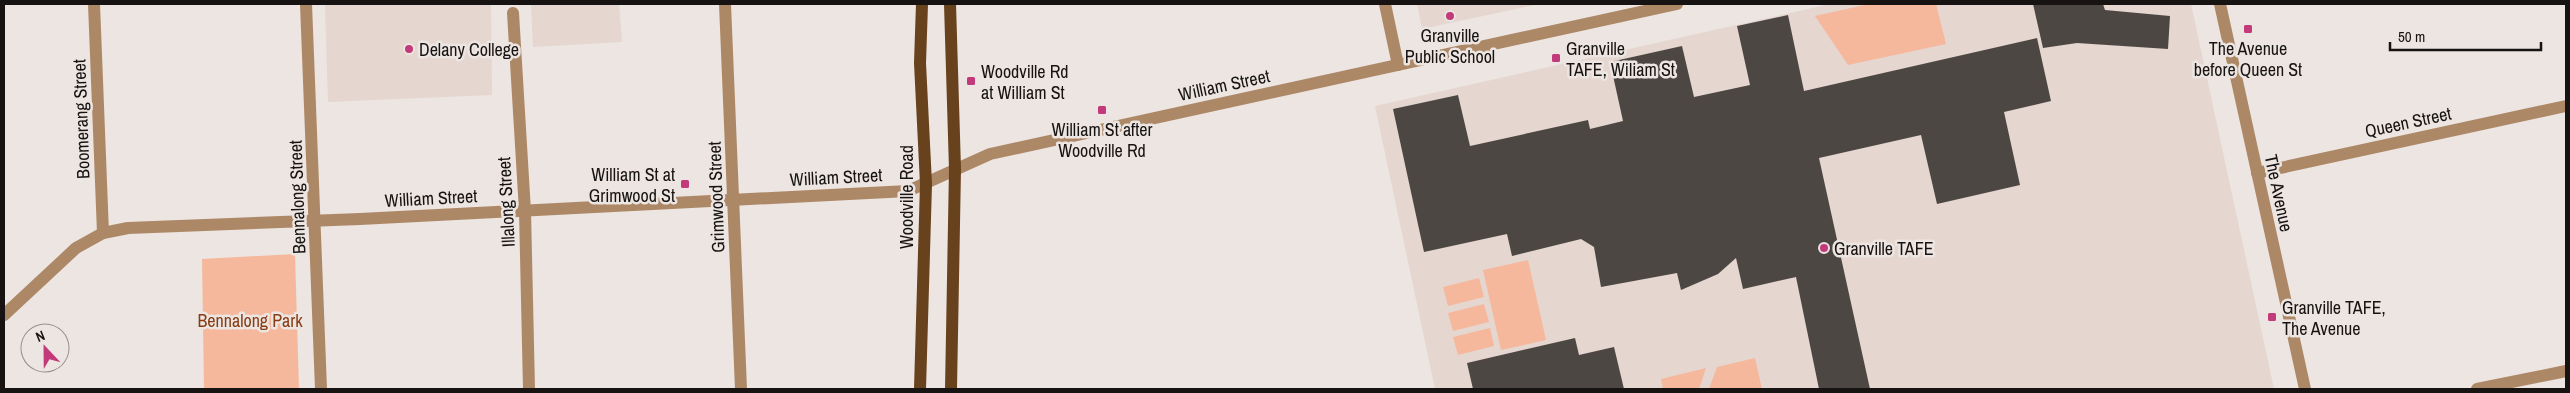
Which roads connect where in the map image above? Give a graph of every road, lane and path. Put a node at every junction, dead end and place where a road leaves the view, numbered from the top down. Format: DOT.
graph roads {
  1 [pos="94,4"];
  2 [pos="306,4"];
  3 [pos="725,4"];
  4 [pos="922,4"];
  5 [pos="950,4"];
  6 [pos="1385,4"];
  7 [pos="1677,4"];
  8 [pos="2220,4"];
  9 [pos="514,13"];
  10 [pos="1398,65"];
  11 [pos="2566,106"];
  12 [pos="956,169"];
  13 [pos="2257,173"];
  14 [pos="926,184"];
  15 [pos="733,201"];
  16 [pos="525,211"];
  17 [pos="316,221"];
  18 [pos="103,233"];
  19 [pos="4,315"];
  20 [pos="2566,371"];
  21 [pos="321,389"];
  22 [pos="530,389"];
  23 [pos="741,389"];
  24 [pos="920,389"];
  25 [pos="951,389"];
  26 [pos="2305,389"];
  27 [pos="2477,389"];
  1 -- 18 [label="street, Boomerang Street"];
  2 -- 17 [label="street, Bennalong Street"];
  3 -- 15 [label="street, Grimwood Street"];
  4 -- 14 [label="main road, Woodville Road"];
  5 -- 12 [label="main road"];
  6 -- 10 [label="street"];
  7 -- 10 [label="street, William Street"];
  8 -- 13 [label="street, The Avenue"];
  9 -- 16 [label="street, Illalong Street"];
  10 -- 12 [label="street, William Street"];
  11 -- 13 [label="street, Queen Street"];
  12 -- 14 [label="street, William Street"];
  12 -- 25 [label="main road"];
  13 -- 26 [label="street, The Avenue"];
  14 -- 15 [label="street, William Street"];
  14 -- 24 [label="main road, Woodville Road"];
  15 -- 16 [label="street, William Street"];
  15 -- 23 [label="street, Grimwood Street"];
  16 -- 17 [label="street, William Street"];
  16 -- 22 [label="street, Illalong Street"];
  17 -- 18 [label="street, William Street"];
  17 -- 21 [label="street, Bennalong Street"];
  18 -- 19 [label="street, William Street"];
  20 -- 27 [label="street"];
}
